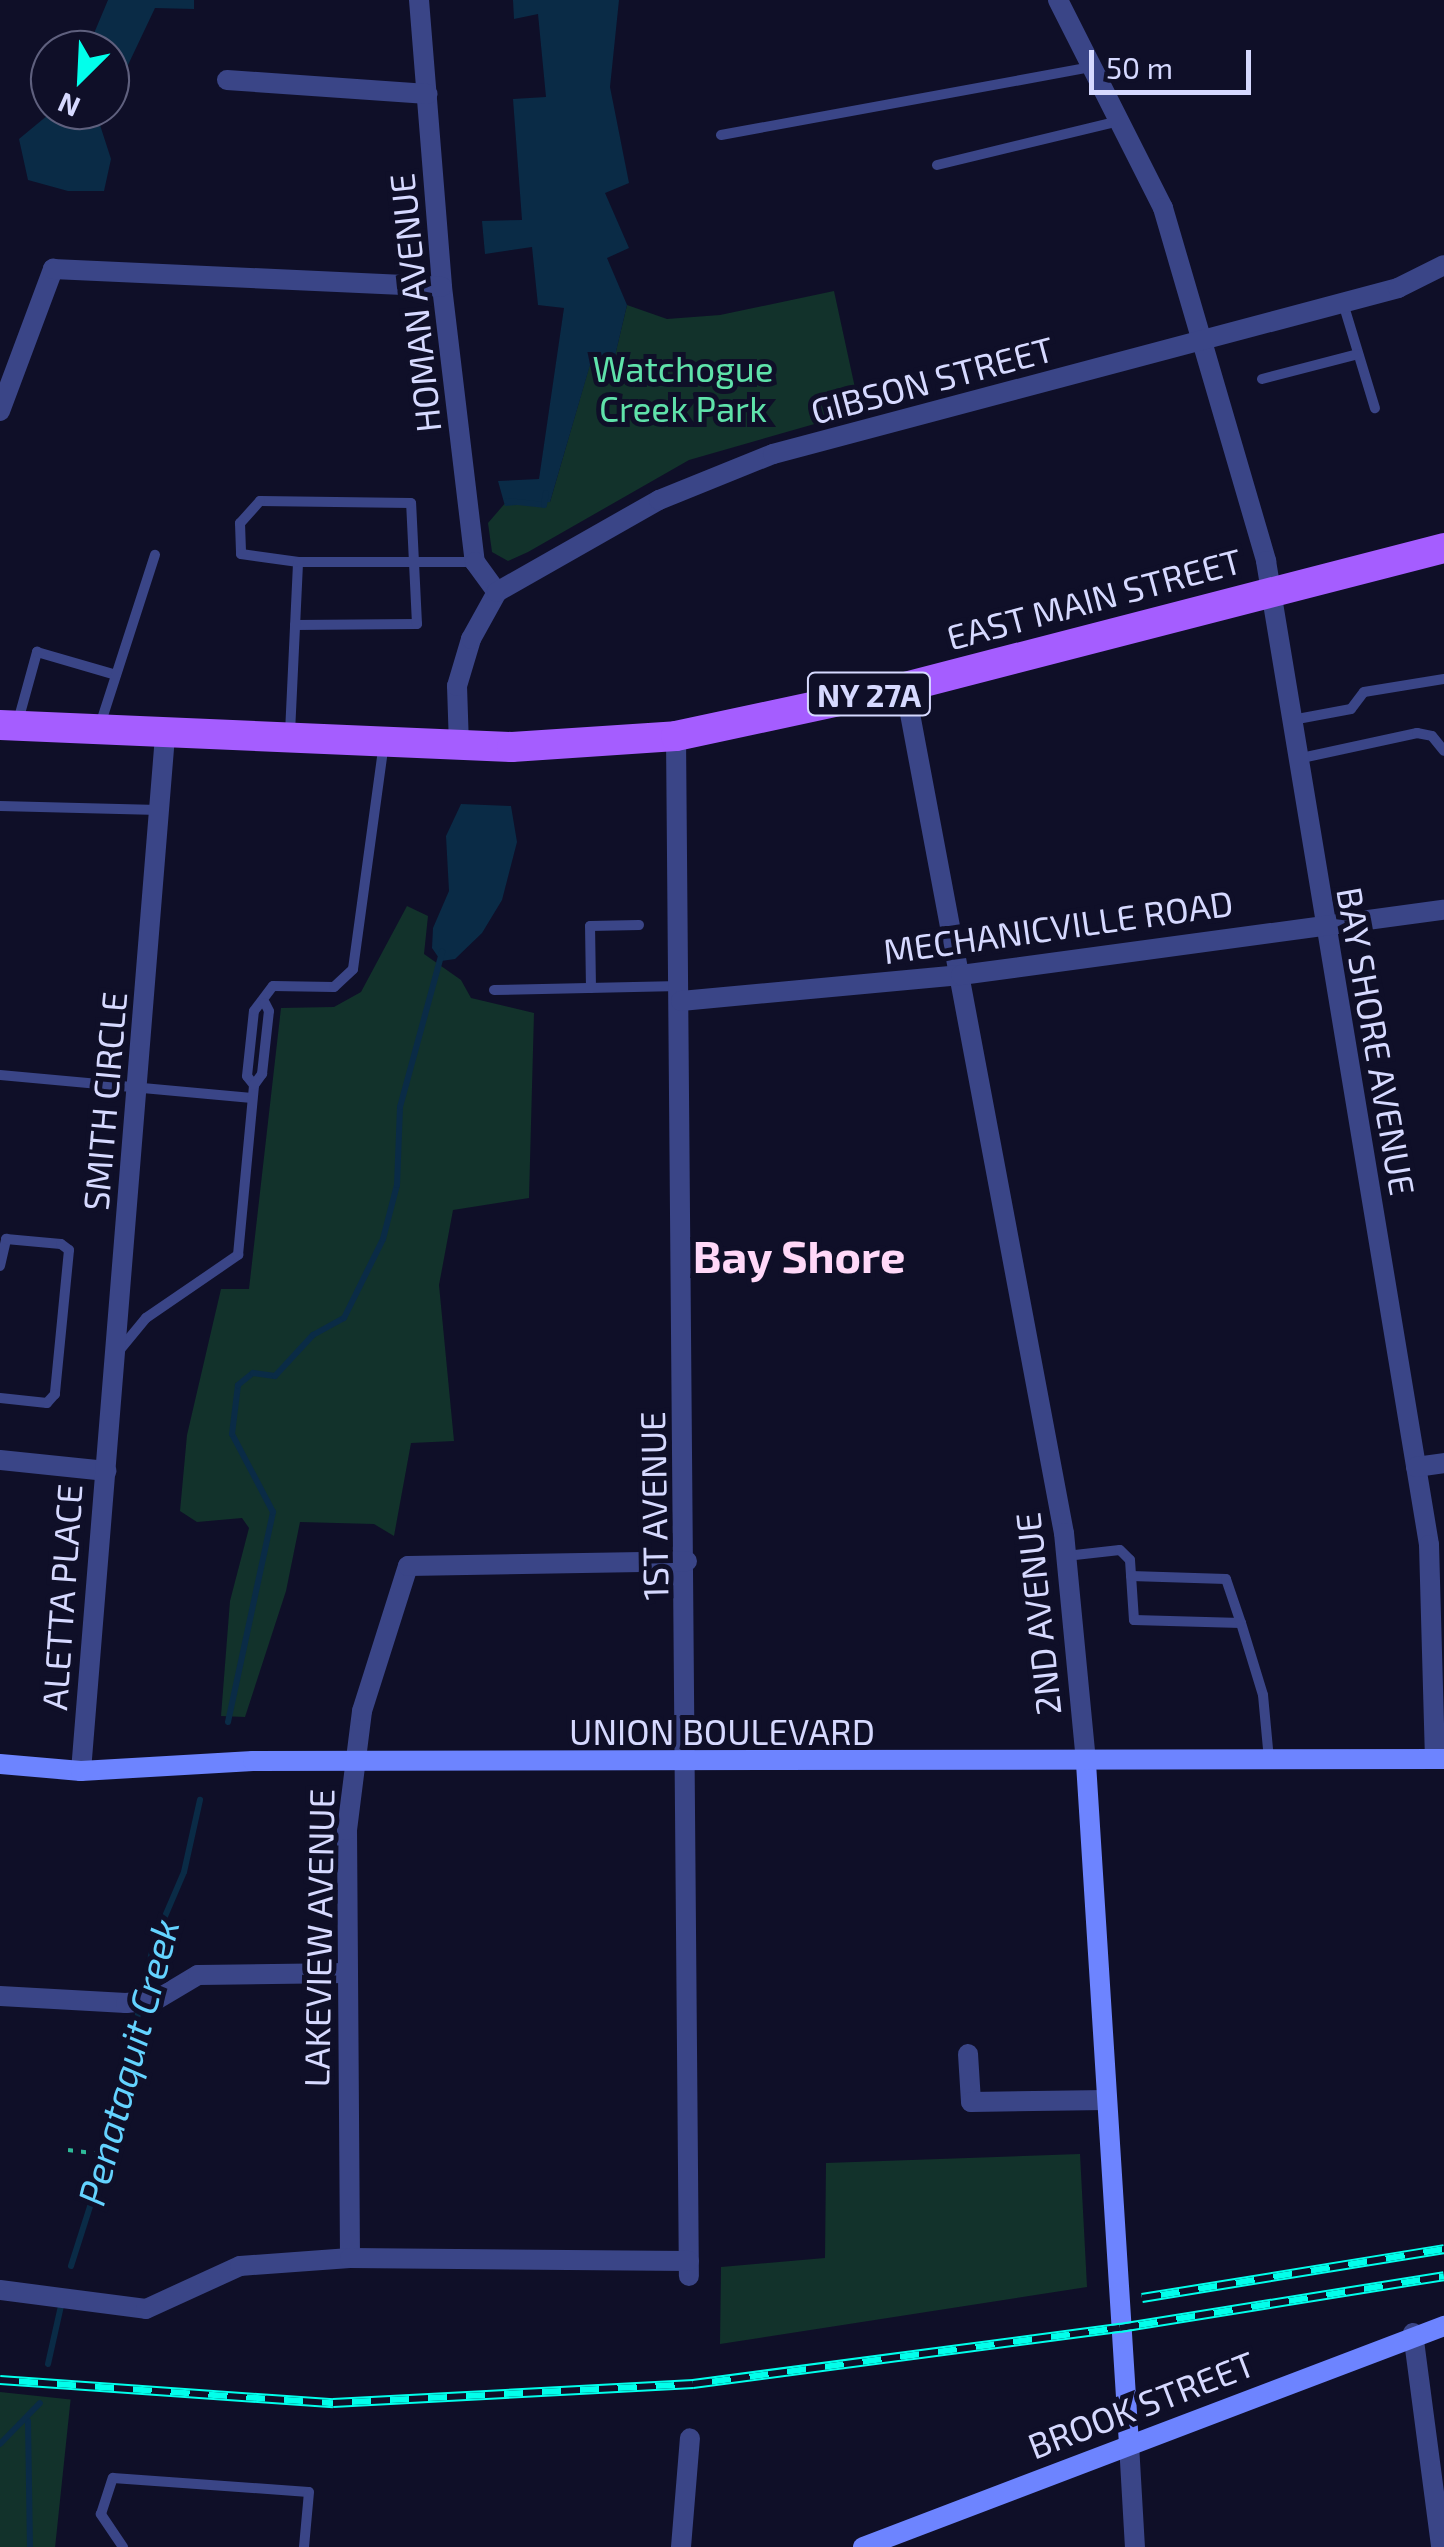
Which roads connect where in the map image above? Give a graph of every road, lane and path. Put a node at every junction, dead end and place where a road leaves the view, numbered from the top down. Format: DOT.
graph roads {
  1 [pos="419,0"];
  2 [pos="1058,0"];
  3 [pos="1092,67"];
  4 [pos="228,80"];
  5 [pos="428,94"];
  6 [pos="1120,121"];
  7 [pos="722,134"];
  8 [pos="937,165"];
  9 [pos="1444,266"];
  10 [pos="442,287"];
  11 [pos="1343,303"];
  12 [pos="1204,342"];
  13 [pos="1358,354"];
  14 [pos="1262,379"];
  15 [pos="1375,408"];
  16 [pos="0,411"];
  17 [pos="1444,548"];
  18 [pos="155,555"];
  19 [pos="298,562"];
  20 [pos="416,562"];
  21 [pos="475,562"];
  22 [pos="1271,590"];
  23 [pos="497,592"];
  24 [pos="295,625"];
  25 [pos="116,675"];
  26 [pos="1444,679"];
  27 [pos="906,687"];
  28 [pos="1290,721"];
  29 [pos="8,726"];
  30 [pos="98,734"];
  31 [pos="165,736"];
  32 [pos="676,736"];
  33 [pos="290,739"];
  34 [pos="384,743"];
  35 [pos="459,746"];
  36 [pos="1444,751"];
  37 [pos="1297,759"];
  38 [pos="0,806"];
  39 [pos="160,810"];
  40 [pos="1444,910"];
  41 [pos="1324,923"];
  42 [pos="639,924"];
  43 [pos="962,974"];
  44 [pos="591,988"];
  45 [pos="494,990"];
  46 [pos="681,994"];
  47 [pos="0,1075"];
  48 [pos="138,1084"];
  49 [pos="252,1098"];
  50 [pos="0,1266"];
  51 [pos="116,1354"];
  52 [pos="0,1398"];
  53 [pos="0,1460"];
  54 [pos="1444,1462"];
  55 [pos="1416,1467"];
  56 [pos="106,1471"];
  57 [pos="1066,1556"];
  58 [pos="687,1561"];
  59 [pos="1132,1576"];
  60 [pos="1240,1624"];
  61 [pos="1440,1759"];
  62 [pos="1269,1761"];
  63 [pos="353,1763"];
  64 [pos="0,1764"];
  65 [pos="688,1764"];
  66 [pos="1086,1764"];
  67 [pos="81,1771"];
  68 [pos="348,1974"];
  69 [pos="0,1996"];
  70 [pos="968,2054"];
  71 [pos="1106,2100"];
  72 [pos="68,2150"];
  73 [pos="117,2156"];
  74 [pos="350,2258"];
  75 [pos="0,2290"];
  76 [pos="1444,2326"];
  77 [pos="1413,2333"];
  78 [pos="690,2438"];
  79 [pos="1129,2444"];
  80 [pos="1436,2444"];
  81 [pos="124,2547"];
  82 [pos="304,2547"];
  83 [pos="681,2547"];
  84 [pos="863,2547"];
  85 [pos="1136,2547"];
  86 [pos="1441,2547"];
  1 -- 5 [label="street, HOMAN AVENUE"];
  2 -- 3 [label="street, BAY SHORE AVENUE"];
  3 -- 6 [label="street, BAY SHORE AVENUE"];
  3 -- 7 [label="lane"];
  4 -- 5 [label="street"];
  5 -- 10 [label="street, HOMAN AVENUE"];
  6 -- 8 [label="lane"];
  6 -- 12 [label="street, BAY SHORE AVENUE"];
  9 -- 11 [label="street, GIBSON STREET"];
  10 -- 16 [label="street"];
  10 -- 21 [label="street, HOMAN AVENUE"];
  11 -- 12 [label="street, GIBSON STREET"];
  11 -- 13 [label="lane"];
  12 -- 22 [label="street, BAY SHORE AVENUE"];
  12 -- 23 [label="street, GIBSON STREET"];
  13 -- 14 [label="lane"];
  13 -- 15 [label="lane"];
  17 -- 22 [label="main road, EAST MAIN STREET / NY 27A"];
  18 -- 25 [label="lane"];
  19 -- 20 [label="lane"];
  19 -- 20 [label="lane"];
  19 -- 24 [label="lane"];
  20 -- 21 [label="lane"];
  20 -- 24 [label="lane"];
  21 -- 23 [label="street, HOMAN AVENUE"];
  22 -- 27 [label="main road, EAST MAIN STREET / NY 27A"];
  22 -- 28 [label="street, BAY SHORE AVENUE"];
  23 -- 35 [label="street"];
  24 -- 33 [label="lane"];
  25 -- 29 [label="lane"];
  25 -- 30 [label="lane"];
  26 -- 28 [label="lane"];
  27 -- 32 [label="main road, EAST MAIN STREET / NY 27A"];
  27 -- 43 [label="street, 2ND AVENUE"];
  28 -- 37 [label="street, BAY SHORE AVENUE"];
  29 -- 30 [label="main road, NY 27A"];
  30 -- 31 [label="main road, NY 27A"];
  31 -- 33 [label="main road, EAST MAIN STREET / NY 27A"];
  31 -- 39 [label="street, SMITH CIRCLE"];
  32 -- 35 [label="main road, EAST MAIN STREET / NY 27A"];
  32 -- 46 [label="street, 1ST AVENUE"];
  33 -- 34 [label="main road, EAST MAIN STREET / NY 27A"];
  34 -- 35 [label="main road, EAST MAIN STREET / NY 27A"];
  34 -- 49 [label="lane"];
  36 -- 37 [label="lane"];
  37 -- 41 [label="street, BAY SHORE AVENUE"];
  38 -- 39 [label="lane"];
  39 -- 48 [label="street, SMITH CIRCLE"];
  40 -- 41 [label="street, MECHANICVILLE ROAD"];
  41 -- 43 [label="street, MECHANICVILLE ROAD"];
  41 -- 55 [label="street, BAY SHORE AVENUE"];
  42 -- 44 [label="lane"];
  43 -- 46 [label="street, MECHANICVILLE ROAD"];
  43 -- 57 [label="street, 2ND AVENUE"];
  44 -- 45 [label="lane"];
  44 -- 46 [label="lane"];
  46 -- 58 [label="street, 1ST AVENUE"];
  47 -- 48 [label="lane"];
  48 -- 49 [label="lane"];
  48 -- 51 [label="street, SMITH CIRCLE"];
  49 -- 51 [label="lane"];
  50 -- 52 [label="lane"];
  51 -- 56 [label="street, SMITH CIRCLE"];
  53 -- 56 [label="street, ALETTA PLACE"];
  54 -- 55 [label="street"];
  55 -- 61 [label="street, BAY SHORE AVENUE"];
  56 -- 67 [label="street, ALETTA PLACE"];
  57 -- 59 [label="lane"];
  57 -- 66 [label="street, 2ND AVENUE"];
  58 -- 63 [label="street, LAKEVIEW AVENUE"];
  58 -- 65 [label="street, 1ST AVENUE"];
  59 -- 60 [label="lane"];
  59 -- 60 [label="lane"];
  60 -- 62 [label="lane"];
  61 -- 62 [label="main road, UNION BOULEVARD"];
  62 -- 66 [label="main road, UNION BOULEVARD"];
  63 -- 65 [label="main road, UNION BOULEVARD"];
  63 -- 67 [label="main road, UNION BOULEVARD"];
  63 -- 68 [label="street, LAKEVIEW AVENUE"];
  64 -- 67 [label="main road, UNION BOULEVARD"];
  65 -- 66 [label="main road, UNION BOULEVARD"];
  65 -- 74 [label="street, 1ST AVENUE"];
  66 -- 71 [label="main road, 2ND AVENUE"];
  68 -- 69 [label="street"];
  68 -- 74 [label="street, LAKEVIEW AVENUE"];
  70 -- 71 [label="street"];
  71 -- 79 [label="main road, 2ND AVENUE"];
  72 -- 73 [label="path"];
  74 -- 75 [label="street"];
  76 -- 77 [label="main road, BROOK STREET"];
  77 -- 79 [label="main road, BROOK STREET"];
  77 -- 80 [label="street"];
  78 -- 83 [label="street"];
  79 -- 84 [label="main road, BROOK STREET"];
  79 -- 85 [label="street, 2ND AVENUE"];
  80 -- 86 [label="street"];
  81 -- 82 [label="lane"];
}
